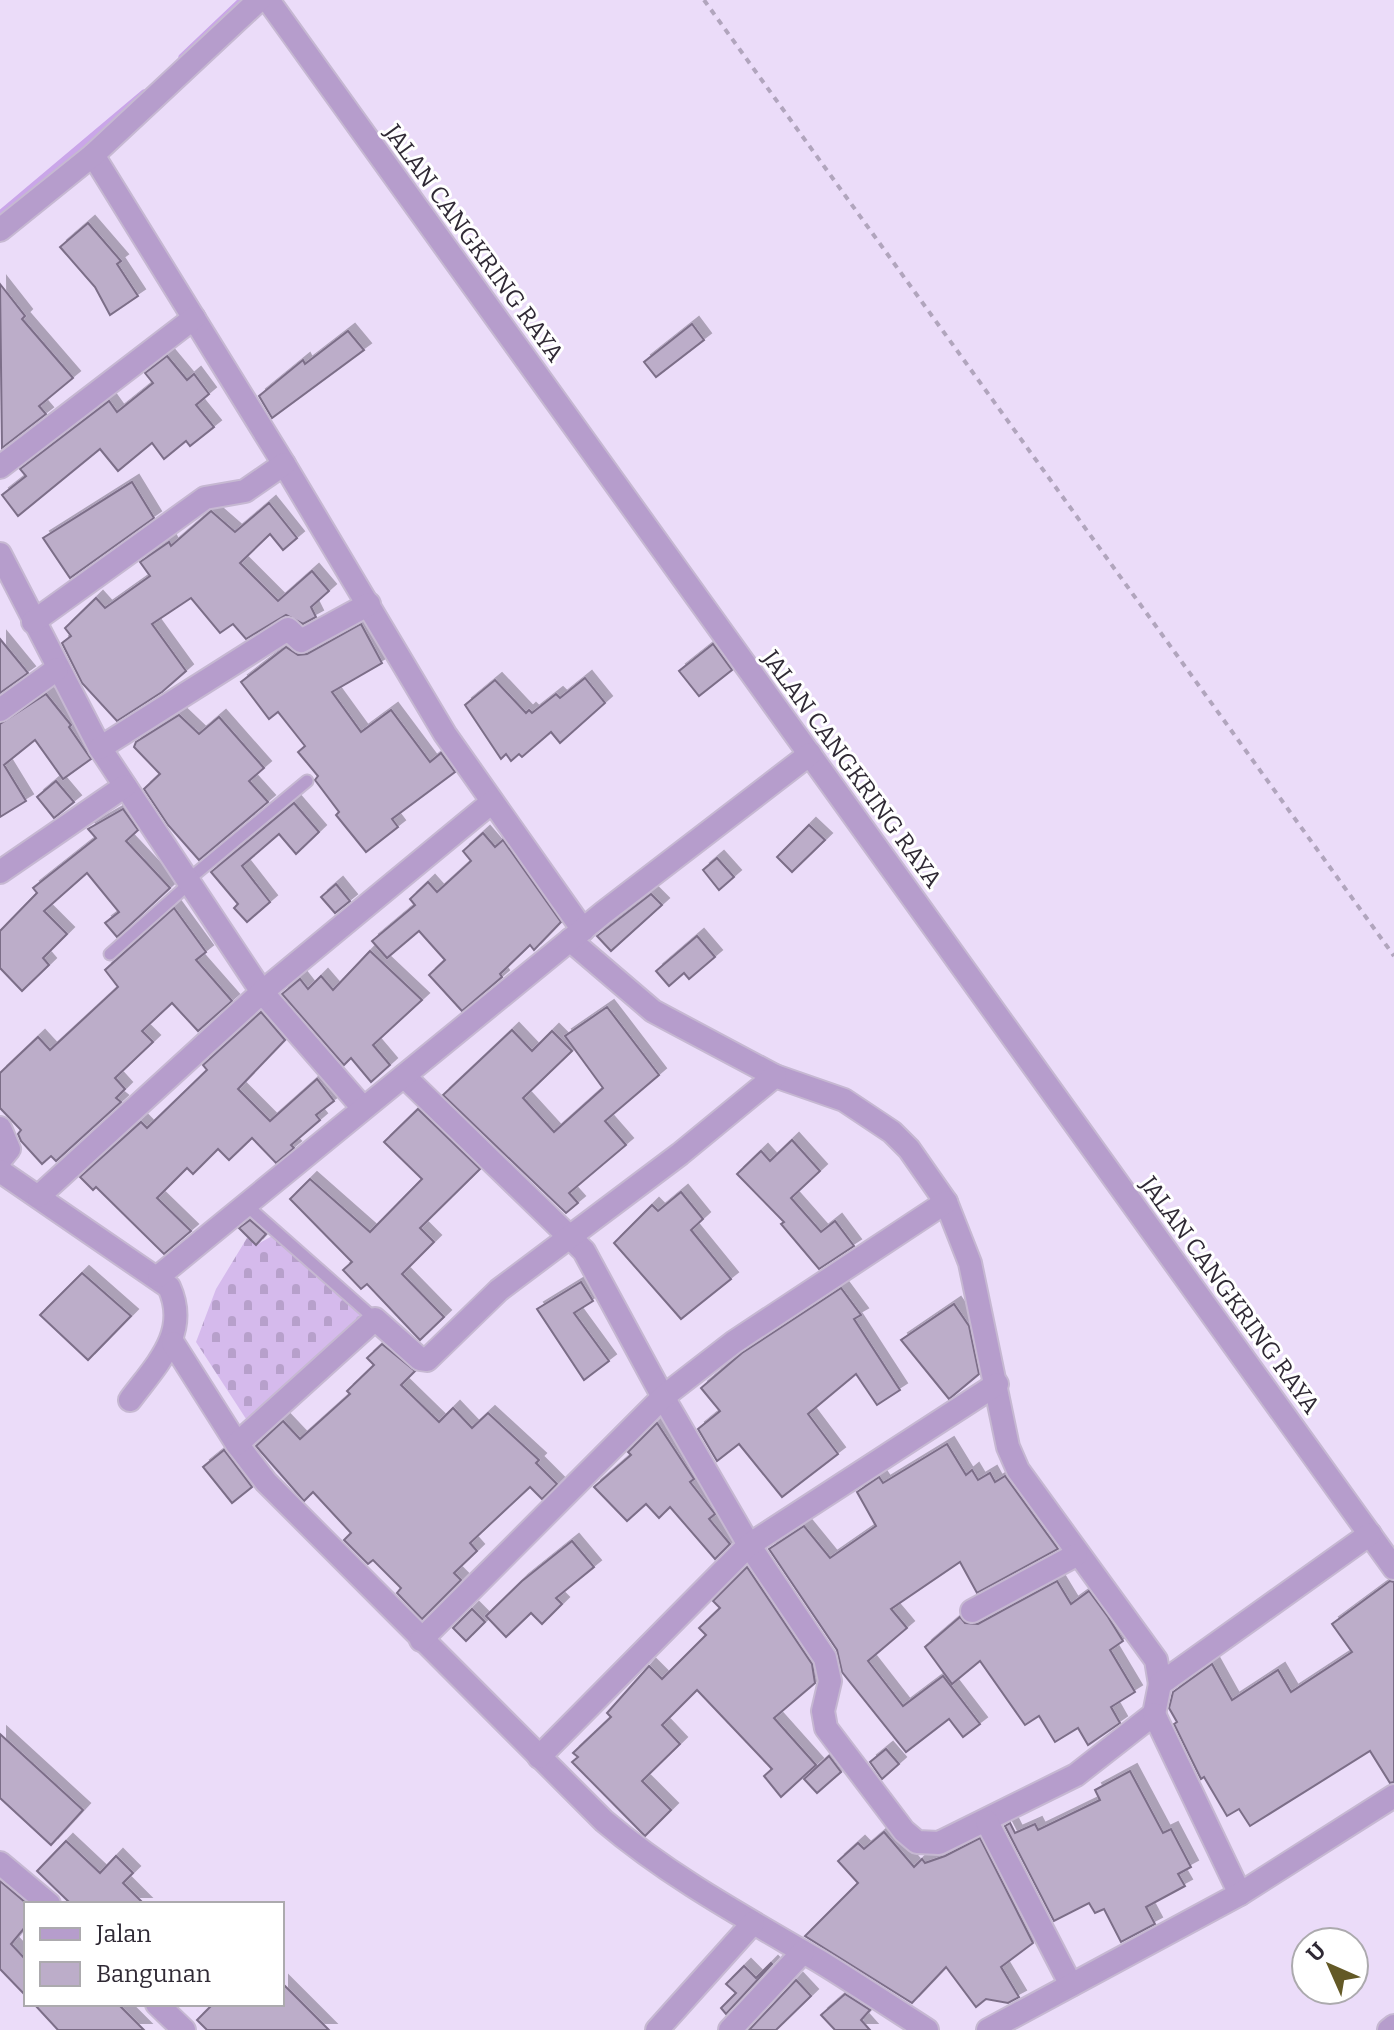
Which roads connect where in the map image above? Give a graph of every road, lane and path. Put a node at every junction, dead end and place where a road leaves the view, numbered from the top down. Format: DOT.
graph roads {
  1 [pos="259,0"];
  2 [pos="268,0"];
  3 [pos="704,0"];
  4 [pos="93,155"];
  5 [pos="0,230"];
  6 [pos="194,318"];
  7 [pos="284,464"];
  8 [pos="0,467"];
  9 [pos="0,554"];
  10 [pos="369,604"];
  11 [pos="33,622"];
  12 [pos="57,669"];
  13 [pos="0,710"];
  14 [pos="100,748"];
  15 [pos="810,754"];
  16 [pos="307,781"];
  17 [pos="125,786"];
  18 [pos="492,802"];
  19 [pos="0,872"];
  20 [pos="189,882"];
  21 [pos="576,935"];
  22 [pos="110,954"];
  23 [pos="1394,956"];
  24 [pos="262,992"];
  25 [pos="404,1076"];
  26 [pos="775,1076"];
  27 [pos="363,1108"];
  28 [pos="0,1128"];
  29 [pos="0,1160"];
  30 [pos="0,1171"];
  31 [pos="39,1196"];
  32 [pos="946,1202"];
  33 [pos="246,1205"];
  34 [pos="569,1235"];
  35 [pos="159,1276"];
  36 [pos="375,1319"];
  37 [pos="173,1343"];
  38 [pos="997,1384"];
  39 [pos="663,1397"];
  40 [pos="130,1400"];
  41 [pos="237,1444"];
  42 [pos="1370,1534"];
  43 [pos="749,1545"];
  44 [pos="1076,1555"];
  45 [pos="1394,1568"];
  46 [pos="972,1611"];
  47 [pos="421,1640"];
  48 [pos="1160,1684"];
  49 [pos="1154,1714"];
  50 [pos="539,1757"];
  51 [pos="1394,1796"];
  52 [pos="987,1822"];
  53 [pos="0,1863"];
  54 [pos="1240,1894"];
  55 [pos="47,1902"];
  56 [pos="753,1923"];
  57 [pos="803,1952"];
  58 [pos="1071,1985"];
  59 [pos="159,2006"];
  60 [pos="184,2030"];
  61 [pos="657,2030"];
  62 [pos="730,2030"];
  63 [pos="927,2030"];
  64 [pos="988,2030"];
  1 -- 4 [label="street"];
  2 -- 15 [label="street, JALAN CANGKRING RAYA"];
  3 -- 23 [label="path"];
  4 -- 5 [label="street"];
  4 -- 6 [label="street"];
  6 -- 7 [label="street"];
  6 -- 8 [label="street"];
  7 -- 10 [label="street"];
  7 -- 11 [label="street"];
  9 -- 11 [label="street"];
  10 -- 14 [label="street"];
  10 -- 18 [label="street"];
  11 -- 12 [label="street"];
  12 -- 13 [label="street"];
  12 -- 14 [label="street"];
  14 -- 17 [label="street"];
  15 -- 21 [label="street"];
  15 -- 42 [label="street, JALAN CANGKRING RAYA"];
  16 -- 20 [label="lane"];
  17 -- 19 [label="street"];
  17 -- 20 [label="street"];
  18 -- 21 [label="street"];
  18 -- 24 [label="street"];
  20 -- 22 [label="lane"];
  20 -- 24 [label="street"];
  21 -- 25 [label="street"];
  21 -- 26 [label="street"];
  24 -- 27 [label="street"];
  24 -- 31 [label="street"];
  25 -- 27 [label="street"];
  25 -- 34 [label="street"];
  26 -- 32 [label="street"];
  26 -- 34 [label="street"];
  27 -- 33 [label="street"];
  28 -- 29 [label="street"];
  30 -- 31 [label="street"];
  31 -- 35 [label="street"];
  32 -- 38 [label="street"];
  32 -- 39 [label="street"];
  33 -- 35 [label="street"];
  33 -- 36 [label="lane"];
  34 -- 36 [label="street"];
  34 -- 39 [label="street"];
  35 -- 37 [label="street"];
  36 -- 41 [label="street"];
  37 -- 40 [label="street"];
  37 -- 41 [label="street"];
  38 -- 43 [label="street"];
  38 -- 44 [label="street"];
  39 -- 43 [label="street"];
  39 -- 47 [label="street"];
  41 -- 47 [label="street"];
  42 -- 45 [label="street, JALAN CANGKRING RAYA"];
  42 -- 48 [label="street"];
  43 -- 50 [label="street"];
  43 -- 52 [label="street"];
  44 -- 46 [label="street"];
  44 -- 48 [label="street"];
  47 -- 50 [label="street"];
  48 -- 49 [label="street"];
  49 -- 52 [label="street"];
  49 -- 54 [label="street"];
  50 -- 56 [label="street"];
  51 -- 54 [label="street"];
  52 -- 58 [label="street"];
  53 -- 55 [label="street"];
  54 -- 58 [label="street"];
  56 -- 57 [label="street"];
  56 -- 61 [label="street"];
  57 -- 62 [label="street"];
  57 -- 63 [label="street"];
  58 -- 64 [label="street"];
  59 -- 60 [label="street"];
}
